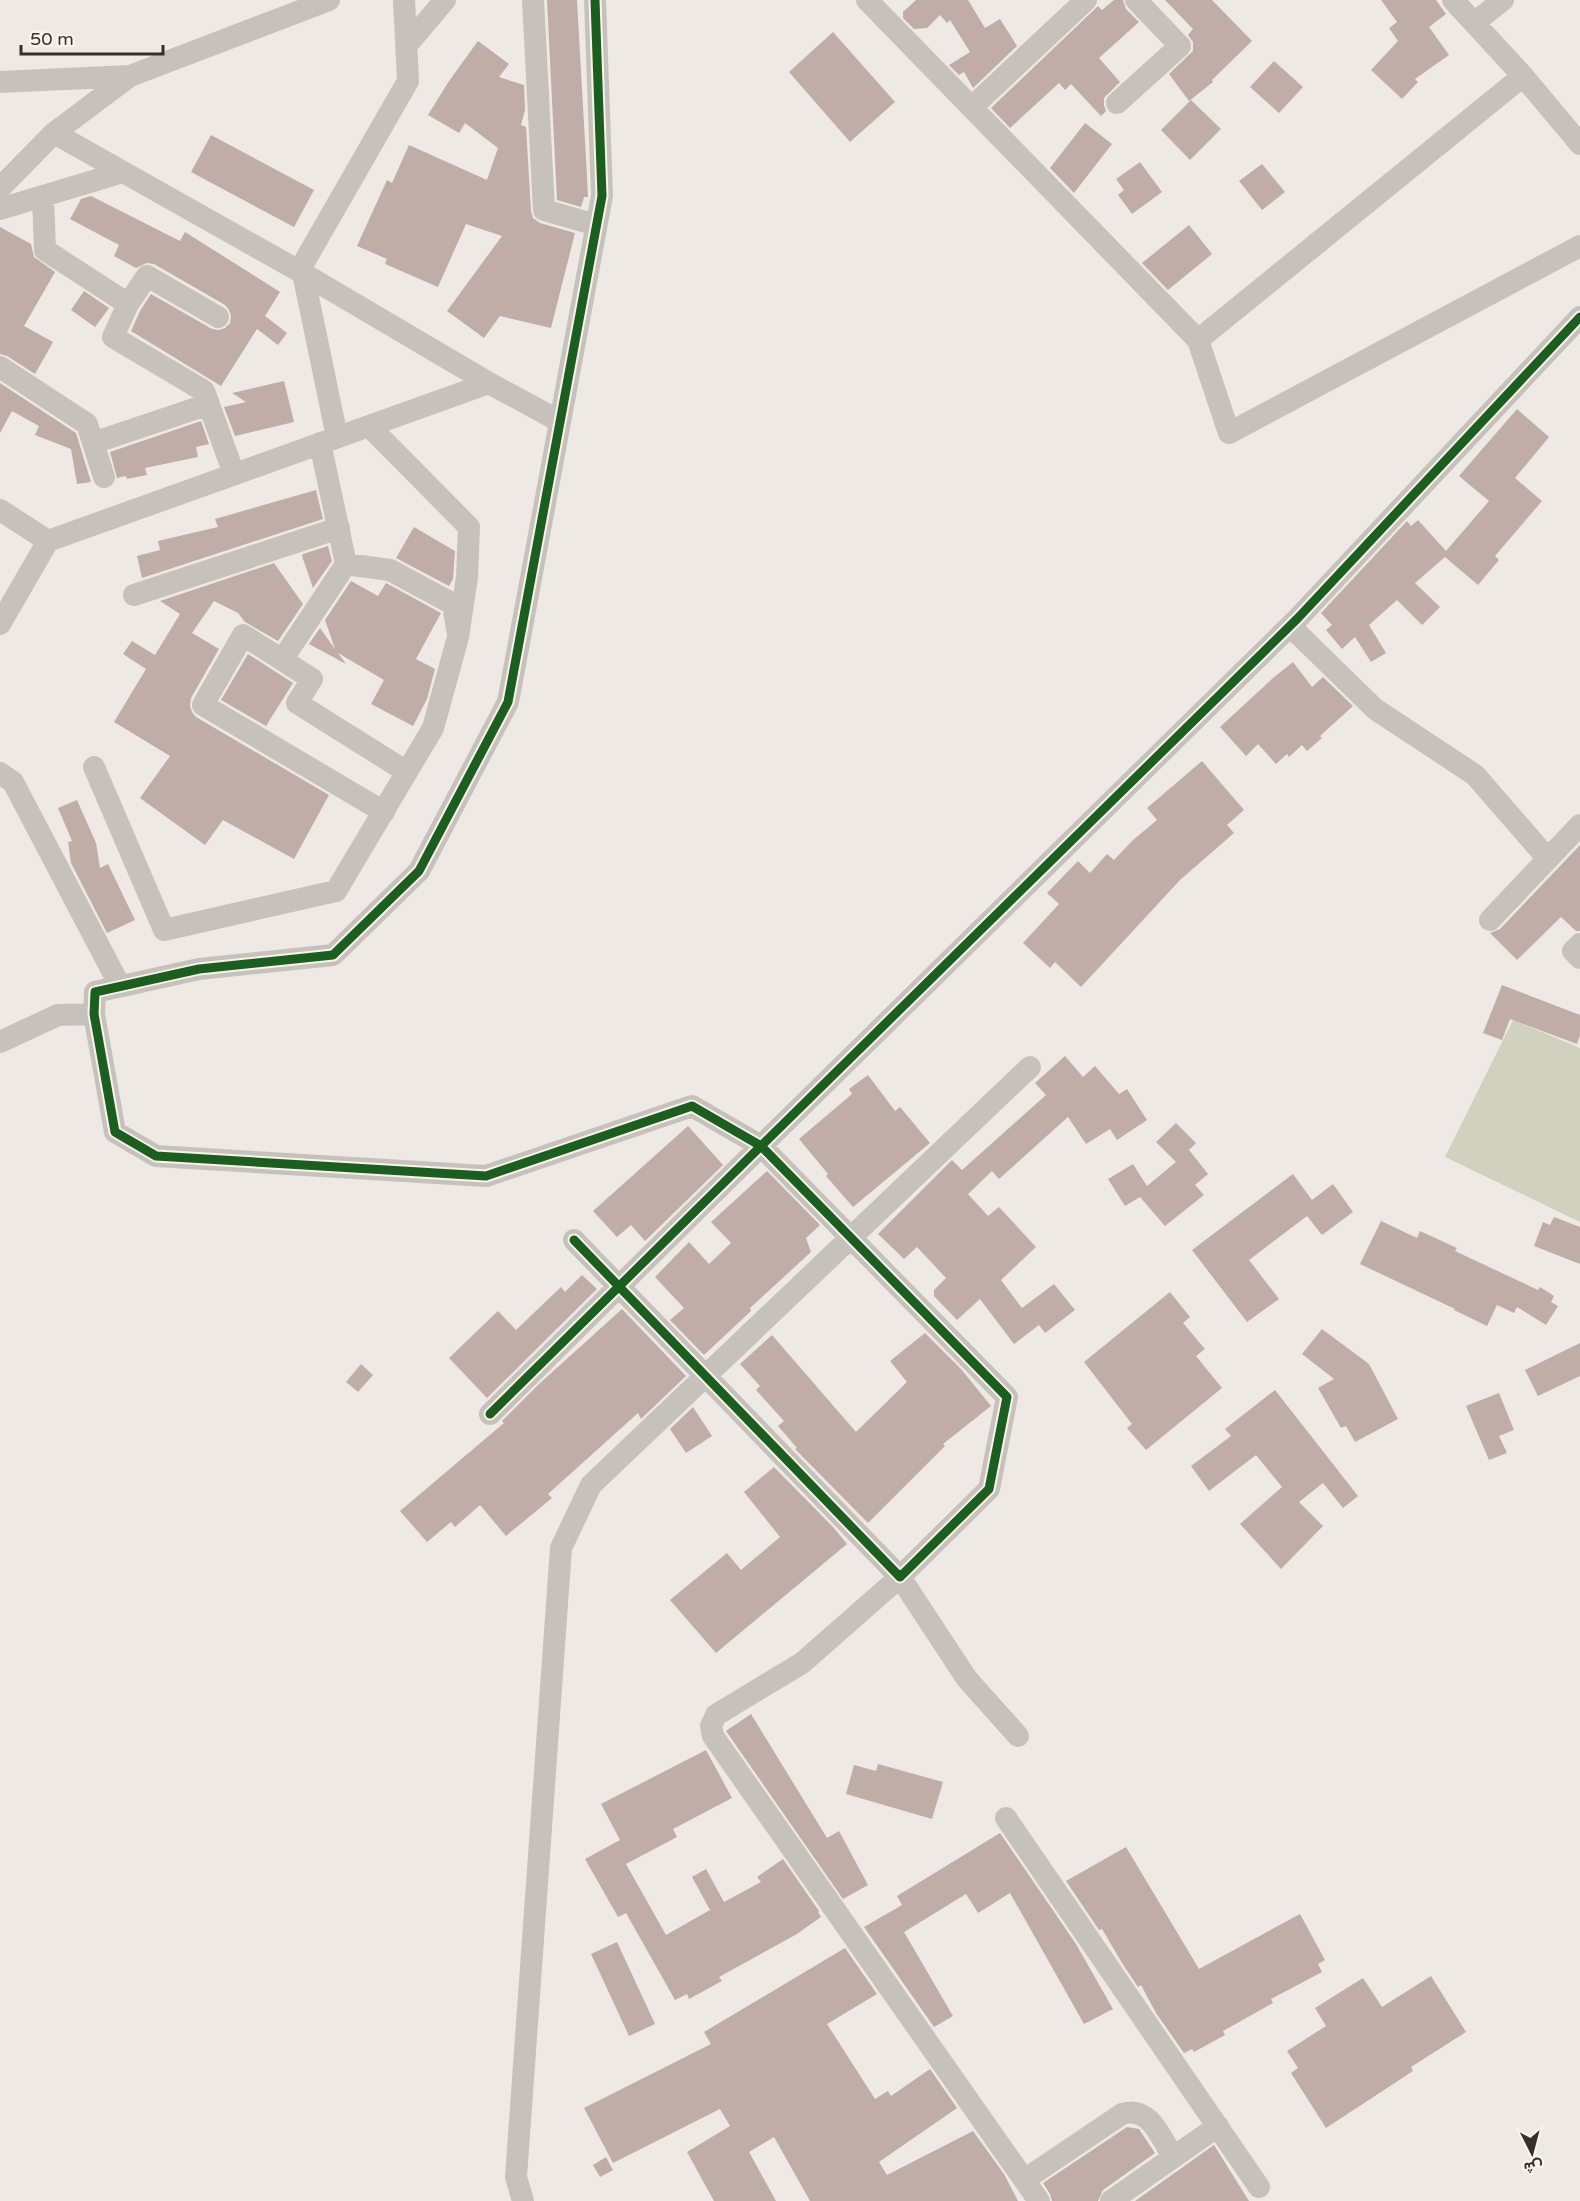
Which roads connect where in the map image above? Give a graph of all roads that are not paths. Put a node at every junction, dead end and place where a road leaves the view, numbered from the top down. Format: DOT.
graph roads {
  1 [pos="329,0"];
  2 [pos="404,0"];
  3 [pos="445,0"];
  4 [pos="533,0"];
  5 [pos="595,0"];
  6 [pos="867,0"];
  7 [pos="1086,0"];
  8 [pos="1136,0"];
  9 [pos="1453,0"];
  10 [pos="1503,0"];
  11 [pos="1474,23"];
  12 [pos="407,45"];
  13 [pos="130,76"];
  14 [pos="1523,76"];
  15 [pos="0,82"];
  16 [pos="1117,103"];
  17 [pos="972,107"];
  18 [pos="54,133"];
  19 [pos="1580,144"];
  20 [pos="123,172"];
  21 [pos="0,188"];
  22 [pos="43,196"];
  23 [pos="0,208"];
  24 [pos="596,225"];
  25 [pos="1580,246"];
  26 [pos="301,272"];
  27 [pos="128,304"];
  28 [pos="218,317"];
  29 [pos="1580,317"];
  30 [pos="1198,340"];
  31 [pos="0,367"];
  32 [pos="489,382"];
  33 [pos="209,404"];
  34 [pos="560,421"];
  35 [pos="369,426"];
  36 [pos="329,440"];
  37 [pos="93,443"];
  38 [pos="234,474"];
  39 [pos="104,477"];
  40 [pos="0,510"];
  41 [pos="339,528"];
  42 [pos="48,541"];
  43 [pos="346,564"];
  44 [pos="134,595"];
  45 [pos="0,624"];
  46 [pos="1290,626"];
  47 [pos="458,637"];
  48 [pos="282,660"];
  49 [pos="94,767"];
  50 [pos="407,772"];
  51 [pos="0,773"];
  52 [pos="384,812"];
  53 [pos="1580,825"];
  54 [pos="1548,859"];
  55 [pos="1490,920"];
  56 [pos="1580,944"];
  57 [pos="1580,958"];
  58 [pos="120,986"];
  59 [pos="94,1014"];
  60 [pos="0,1042"];
  61 [pos="1030,1067"];
  62 [pos="761,1146"];
  63 [pos="851,1238"];
  64 [pos="574,1240"];
  65 [pos="619,1286"];
  66 [pos="706,1376"];
  67 [pos="490,1414"];
  68 [pos="900,1577"];
  69 [pos="1018,1736"];
  70 [pos="1006,1818"];
  71 [pos="1218,2126"];
  72 [pos="1173,2157"];
  73 [pos="1024,2180"];
  74 [pos="1259,2187"];
  75 [pos="522,2201"];
  76 [pos="1039,2201"];
  77 [pos="1111,2201"];
  1 -- 13 [label="street"];
  2 -- 12 [label="street"];
  3 -- 12 [label="street"];
  4 -- 24 [label="street"];
  5 -- 24 [label="street"];
  6 -- 17 [label="street"];
  7 -- 17 [label="street"];
  8 -- 16 [label="street"];
  9 -- 11 [label="street"];
  10 -- 11 [label="street"];
  11 -- 14 [label="street"];
  12 -- 26 [label="street"];
  13 -- 15 [label="street"];
  13 -- 18 [label="street"];
  14 -- 19 [label="street"];
  14 -- 30 [label="street"];
  17 -- 30 [label="street"];
  18 -- 20 [label="street"];
  18 -- 21 [label="street"];
  20 -- 22 [label="street"];
  20 -- 26 [label="street"];
  22 -- 23 [label="street"];
  22 -- 27 [label="street"];
  24 -- 34 [label="street"];
  25 -- 30 [label="street"];
  26 -- 32 [label="street"];
  26 -- 36 [label="street"];
  27 -- 28 [label="street"];
  27 -- 33 [label="street"];
  29 -- 46 [label="street"];
  31 -- 37 [label="street"];
  32 -- 34 [label="street"];
  32 -- 35 [label="street"];
  33 -- 37 [label="street"];
  33 -- 38 [label="street"];
  34 -- 58 [label="street"];
  35 -- 36 [label="street"];
  35 -- 47 [label="street"];
  36 -- 38 [label="street"];
  36 -- 41 [label="street"];
  37 -- 39 [label="street"];
  38 -- 42 [label="street"];
  40 -- 42 [label="street"];
  41 -- 43 [label="street"];
  41 -- 44 [label="street"];
  42 -- 45 [label="street"];
  43 -- 47 [label="street"];
  43 -- 48 [label="street"];
  46 -- 54 [label="street"];
  46 -- 62 [label="street"];
  47 -- 50 [label="street"];
  48 -- 50 [label="street"];
  48 -- 52 [label="street"];
  49 -- 52 [label="street"];
  50 -- 52 [label="street"];
  51 -- 58 [label="street"];
  53 -- 54 [label="street"];
  54 -- 55 [label="street"];
  56 -- 57 [label="street"];
  58 -- 59 [label="street"];
  59 -- 60 [label="street"];
  59 -- 62 [label="street"];
  61 -- 63 [label="street"];
  62 -- 63 [label="street"];
  62 -- 65 [label="street"];
  63 -- 66 [label="street"];
  63 -- 68 [label="street"];
  64 -- 65 [label="street"];
  65 -- 66 [label="street"];
  65 -- 67 [label="street"];
  66 -- 68 [label="street"];
  66 -- 75 [label="street"];
  68 -- 69 [label="street"];
  68 -- 73 [label="street"];
  70 -- 71 [label="street"];
  71 -- 72 [label="street"];
  71 -- 74 [label="street"];
  72 -- 73 [label="street"];
  72 -- 77 [label="street"];
  73 -- 76 [label="street"];
}
